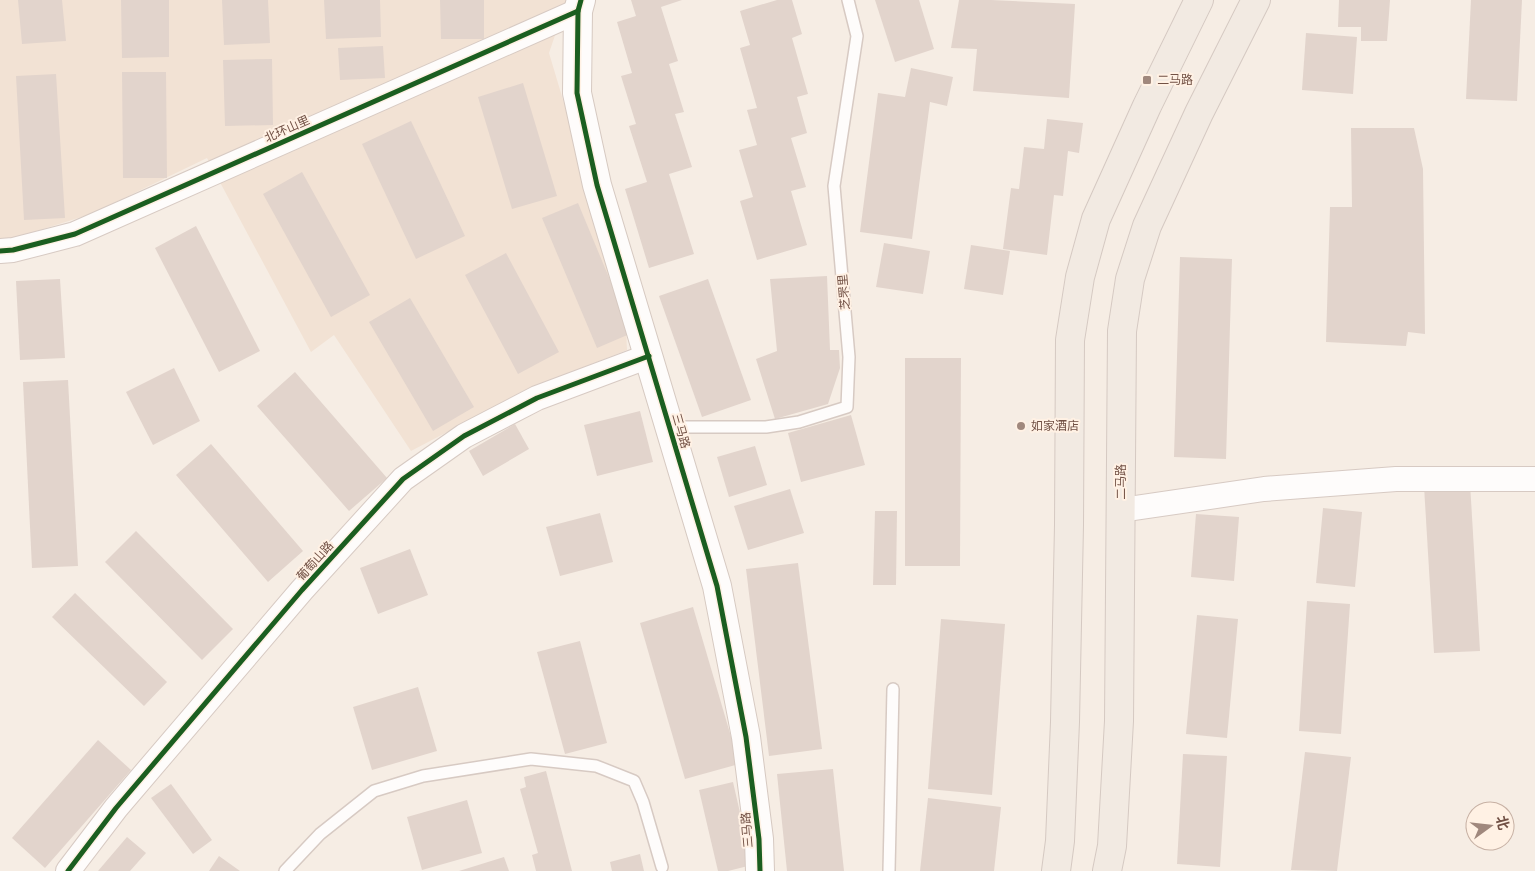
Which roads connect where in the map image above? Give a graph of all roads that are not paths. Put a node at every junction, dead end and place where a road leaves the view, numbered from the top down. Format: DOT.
graph roads {
  1 [pos="848,0"];
  2 [pos="1199,0"];
  3 [pos="1256,0"];
  4 [pos="579,5"];
  5 [pos="0,251"];
  6 [pos="649,356"];
  7 [pos="669,427"];
  8 [pos="1535,479"];
  9 [pos="1121,510"];
  10 [pos="893,689"];
  11 [pos="662,867"];
  12 [pos="68,871"];
  13 [pos="285,871"];
  14 [pos="760,871"];
  15 [pos="889,871"];
  16 [pos="1056,871"];
  17 [pos="1108,871"];
  1 -- 7 [label="lane, 芝罘里"];
  2 -- 16 [label="main road"];
  3 -- 9 [label="main road, 二马路"];
  4 -- 5 [label="street, 北环山里"];
  4 -- 6 [label="street, 三马路"];
  6 -- 7 [label="street, 三马路"];
  6 -- 12 [label="street, 葡萄山路"];
  7 -- 14 [label="street, 三马路"];
  8 -- 9 [label="street"];
  9 -- 17 [label="main road, 二马路"];
  10 -- 15 [label="lane"];
  11 -- 13 [label="lane"];
}
